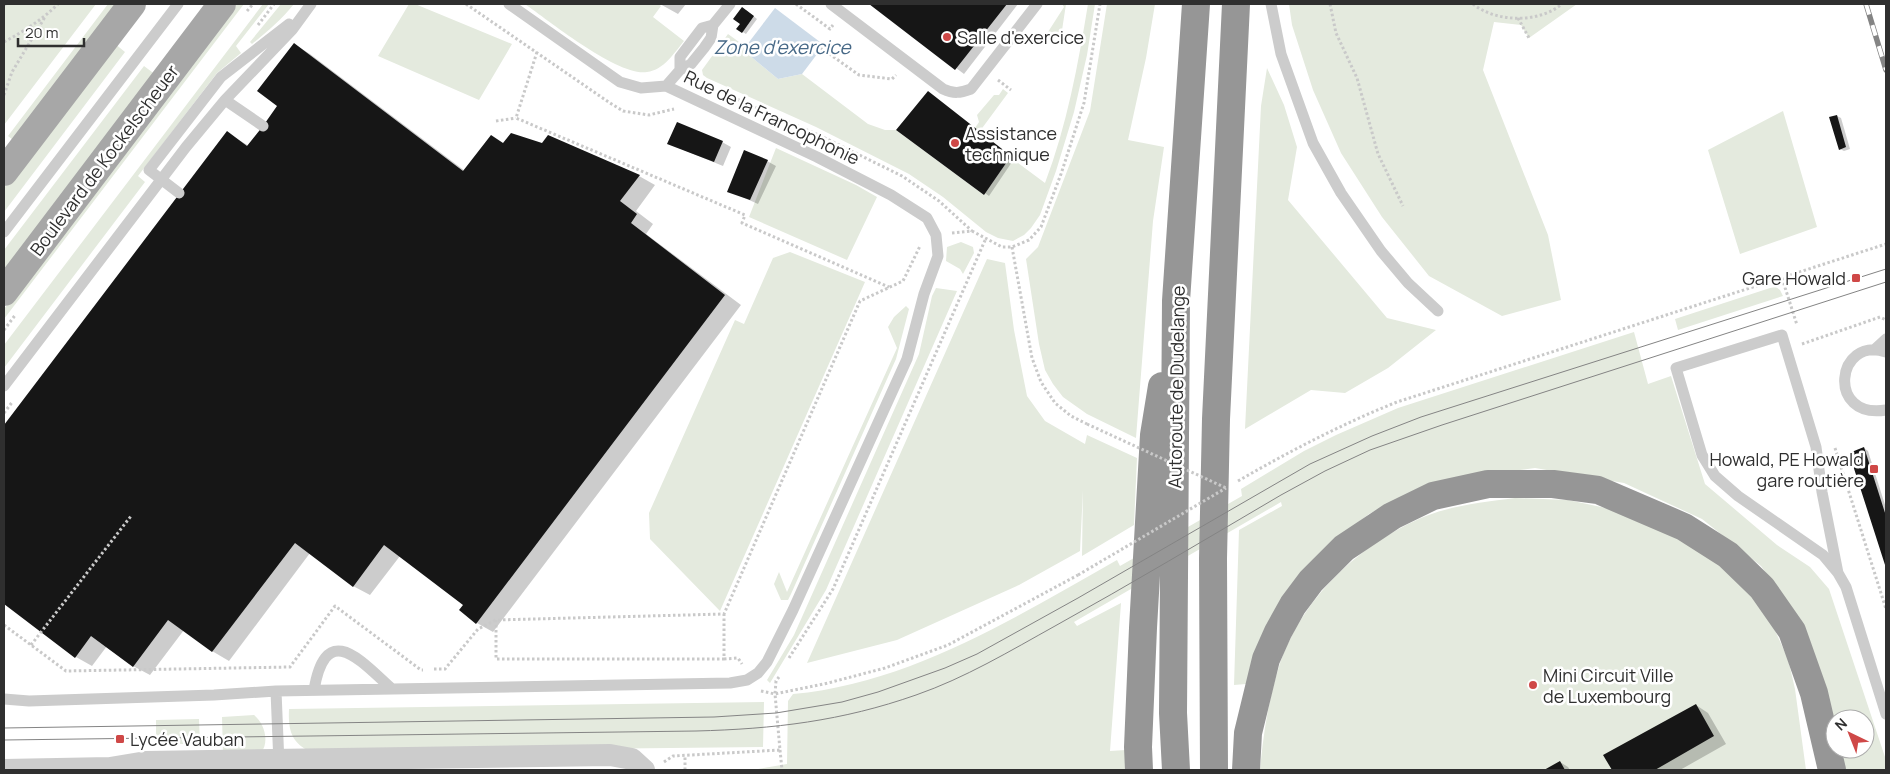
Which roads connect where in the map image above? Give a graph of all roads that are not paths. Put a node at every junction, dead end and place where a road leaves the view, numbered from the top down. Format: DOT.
graph roads {
  1 [pos="132,4"];
  2 [pos="178,4"];
  3 [pos="222,4"];
  4 [pos="509,4"];
  5 [pos="730,4"];
  6 [pos="831,4"];
  7 [pos="1037,4"];
  8 [pos="1196,4"];
  9 [pos="1236,4"];
  10 [pos="1272,4"];
  11 [pos="308,8"];
  12 [pos="666,86"];
  13 [pos="225,100"];
  14 [pos="262,126"];
  15 [pos="4,172"];
  16 [pos="161,180"];
  17 [pos="179,193"];
  18 [pos="4,232"];
  19 [pos="4,292"];
  20 [pos="1176,300"];
  21 [pos="1438,312"];
  22 [pos="1886,339"];
  23 [pos="1874,350"];
  24 [pos="1886,352"];
  25 [pos="4,386"];
  26 [pos="1886,410"];
  27 [pos="1838,573"];
  28 [pos="392,689"];
  29 [pos="314,690"];
  30 [pos="276,691"];
  31 [pos="4,699"];
  32 [pos="1886,714"];
  33 [pos="279,765"];
  34 [pos="651,768"];
  35 [pos="114,769"];
  36 [pos="4,770"];
  37 [pos="1139,770"];
  38 [pos="1176,770"];
  39 [pos="1214,770"];
  40 [pos="1246,770"];
  41 [pos="1832,770"];
  1 -- 15 [label="main road"];
  2 -- 18 [label="lane, Boulevard de Kockelscheuer"];
  3 -- 19 [label="main road, Boulevard de Kockelscheuer"];
  4 -- 12 [label="lane, Rue de la Francophonie"];
  5 -- 12 [label="lane"];
  6 -- 7 [label="lane"];
  8 -- 20 [label="highway, Autoroute de Dudelange"];
  9 -- 39 [label="highway"];
  10 -- 21 [label="lane"];
  11 -- 13 [label="lane"];
  11 -- 16 [label="lane"];
  12 -- 28 [label="lane, Rue de la Francophonie"];
  13 -- 14 [label="lane"];
  13 -- 16 [label="lane"];
  16 -- 17 [label="lane"];
  16 -- 25 [label="lane"];
  20 -- 37 [label="highway"];
  20 -- 38 [label="highway, Autoroute de Dudelange"];
  22 -- 23 [label="lane"];
  23 -- 24 [label="lane"];
  23 -- 26 [label="lane"];
  27 -- 27 [label="lane"];
  27 -- 32 [label="lane"];
  28 -- 29 [label="lane"];
  28 -- 29 [label="lane"];
  29 -- 30 [label="lane"];
  30 -- 31 [label="lane"];
  30 -- 33 [label="lane"];
  33 -- 34 [label="street"];
  33 -- 35 [label="street"];
  35 -- 36 [label="street"];
  40 -- 41 [label="highway"];
}
